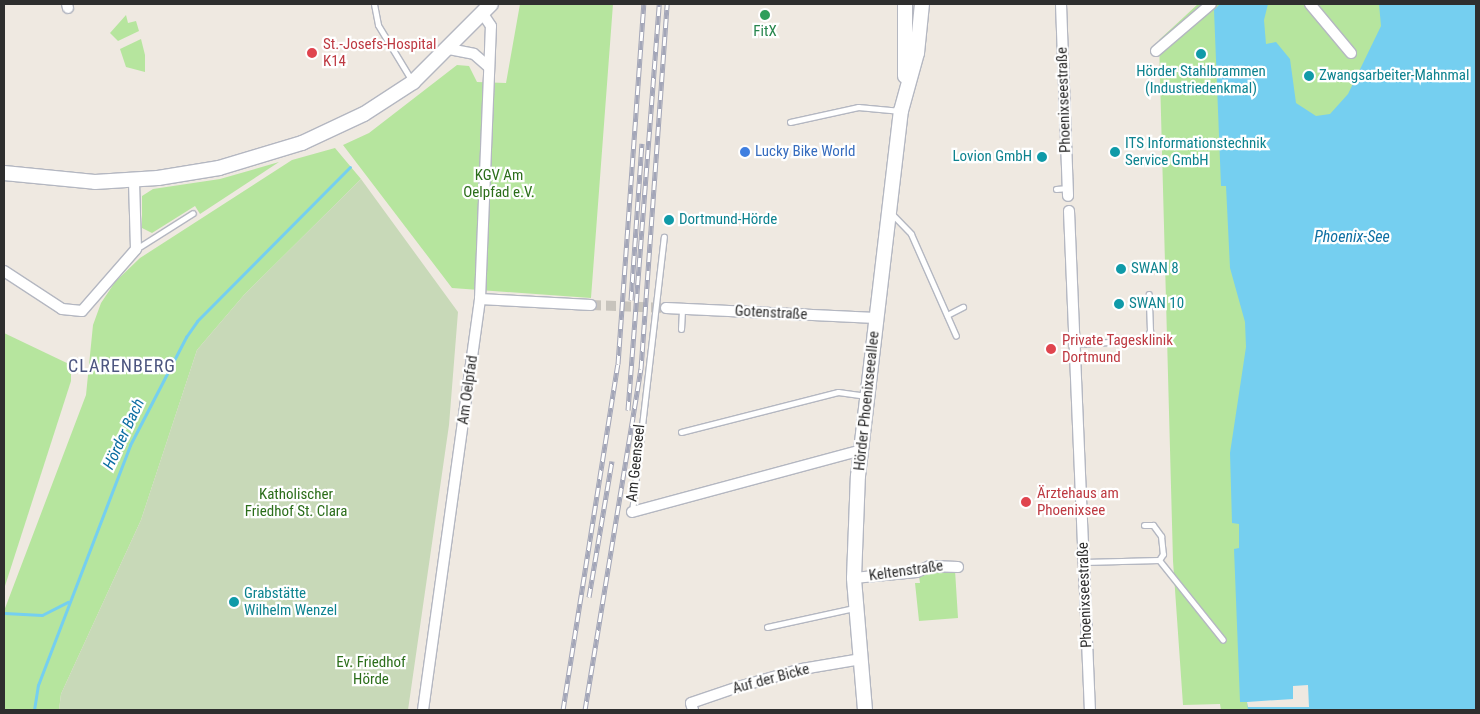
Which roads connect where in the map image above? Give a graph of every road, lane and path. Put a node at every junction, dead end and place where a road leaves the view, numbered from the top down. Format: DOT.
graph roads {
  1 [pos="374,4"];
  2 [pos="905,4"];
  3 [pos="922,4"];
  4 [pos="1061,4"];
  5 [pos="1209,4"];
  6 [pos="1310,4"];
  7 [pos="487,9"];
  8 [pos="1174,22"];
  9 [pos="1182,30"];
  10 [pos="449,49"];
  11 [pos="1162,52"];
  12 [pos="1351,53"];
  13 [pos="489,67"];
  14 [pos="413,82"];
  15 [pos="904,94"];
  16 [pos="901,111"];
  17 [pos="790,122"];
  18 [pos="4,173"];
  19 [pos="134,180"];
  20 [pos="1056,189"];
  21 [pos="1068,192"];
  22 [pos="889,211"];
  23 [pos="1069,211"];
  24 [pos="193,213"];
  25 [pos="664,238"];
  26 [pos="136,249"];
  27 [pos="4,271"];
  28 [pos="1149,294"];
  29 [pos="480,299"];
  30 [pos="591,305"];
  31 [pos="963,307"];
  32 [pos="666,308"];
  33 [pos="682,309"];
  34 [pos="947,315"];
  35 [pos="876,318"];
  36 [pos="681,329"];
  37 [pos="956,336"];
  38 [pos="1074,344"];
  39 [pos="867,396"];
  40 [pos="681,432"];
  41 [pos="861,450"];
  42 [pos="632,512"];
  43 [pos="1144,525"];
  44 [pos="1159,560"];
  45 [pos="1084,562"];
  46 [pos="958,567"];
  47 [pos="854,578"];
  48 [pos="856,608"];
  49 [pos="767,627"];
  50 [pos="1223,640"];
  51 [pos="861,659"];
  52 [pos="423,710"];
  53 [pos="693,710"];
  54 [pos="865,710"];
  55 [pos="1090,710"];
  1 -- 14 [label="lane"];
  2 -- 15 [label="main road, Hörder Phoenixseeallee"];
  3 -- 15 [label="main road, Hörder Phoenixseeallee"];
  4 -- 21 [label="street, Phoenixseestraße"];
  5 -- 9 [label="street"];
  6 -- 12 [label="street"];
  7 -- 10 [label="main road"];
  7 -- 13 [label="street, Am Oelpfad"];
  8 -- 9 [label="street"];
  9 -- 11 [label="street"];
  10 -- 13 [label="street"];
  10 -- 14 [label="main road"];
  13 -- 29 [label="street, Am Oelpfad"];
  14 -- 19 [label="main road"];
  15 -- 16 [label="main road, Hörder Phoenixseeallee"];
  16 -- 17 [label="lane"];
  16 -- 22 [label="main road, Hörder Phoenixseeallee"];
  18 -- 19 [label="main road"];
  19 -- 26 [label="street"];
  20 -- 21 [label="lane"];
  22 -- 34 [label="lane"];
  22 -- 35 [label="main road, Hörder Phoenixseeallee"];
  23 -- 38 [label="street, Phoenixseestraße"];
  24 -- 26 [label="lane"];
  25 -- 42 [label="lane, Am Geenseel"];
  26 -- 27 [label="street"];
  28 -- 38 [label="lane"];
  29 -- 30 [label="street"];
  29 -- 52 [label="street, Am Oelpfad"];
  31 -- 34 [label="lane"];
  32 -- 33 [label="street, Gotenstraße"];
  33 -- 35 [label="street, Gotenstraße"];
  33 -- 36 [label="lane"];
  34 -- 37 [label="lane"];
  35 -- 39 [label="main road, Hörder Phoenixseeallee"];
  38 -- 45 [label="street, Phoenixseestraße"];
  39 -- 40 [label="lane"];
  39 -- 41 [label="main road, Hörder Phoenixseeallee"];
  41 -- 42 [label="street, Am Geenseel"];
  41 -- 47 [label="main road, Hörder Phoenixseeallee"];
  43 -- 44 [label="lane"];
  44 -- 45 [label="lane"];
  44 -- 50 [label="lane"];
  45 -- 55 [label="street, Phoenixseestraße"];
  46 -- 47 [label="street, Keltenstraße"];
  47 -- 48 [label="main road, Hörder Phoenixseeallee"];
  48 -- 49 [label="lane"];
  48 -- 51 [label="main road, Hörder Phoenixseeallee"];
  51 -- 53 [label="street, Auf der Bicke"];
  51 -- 54 [label="main road, Hörder Phoenixseeallee"];
}
